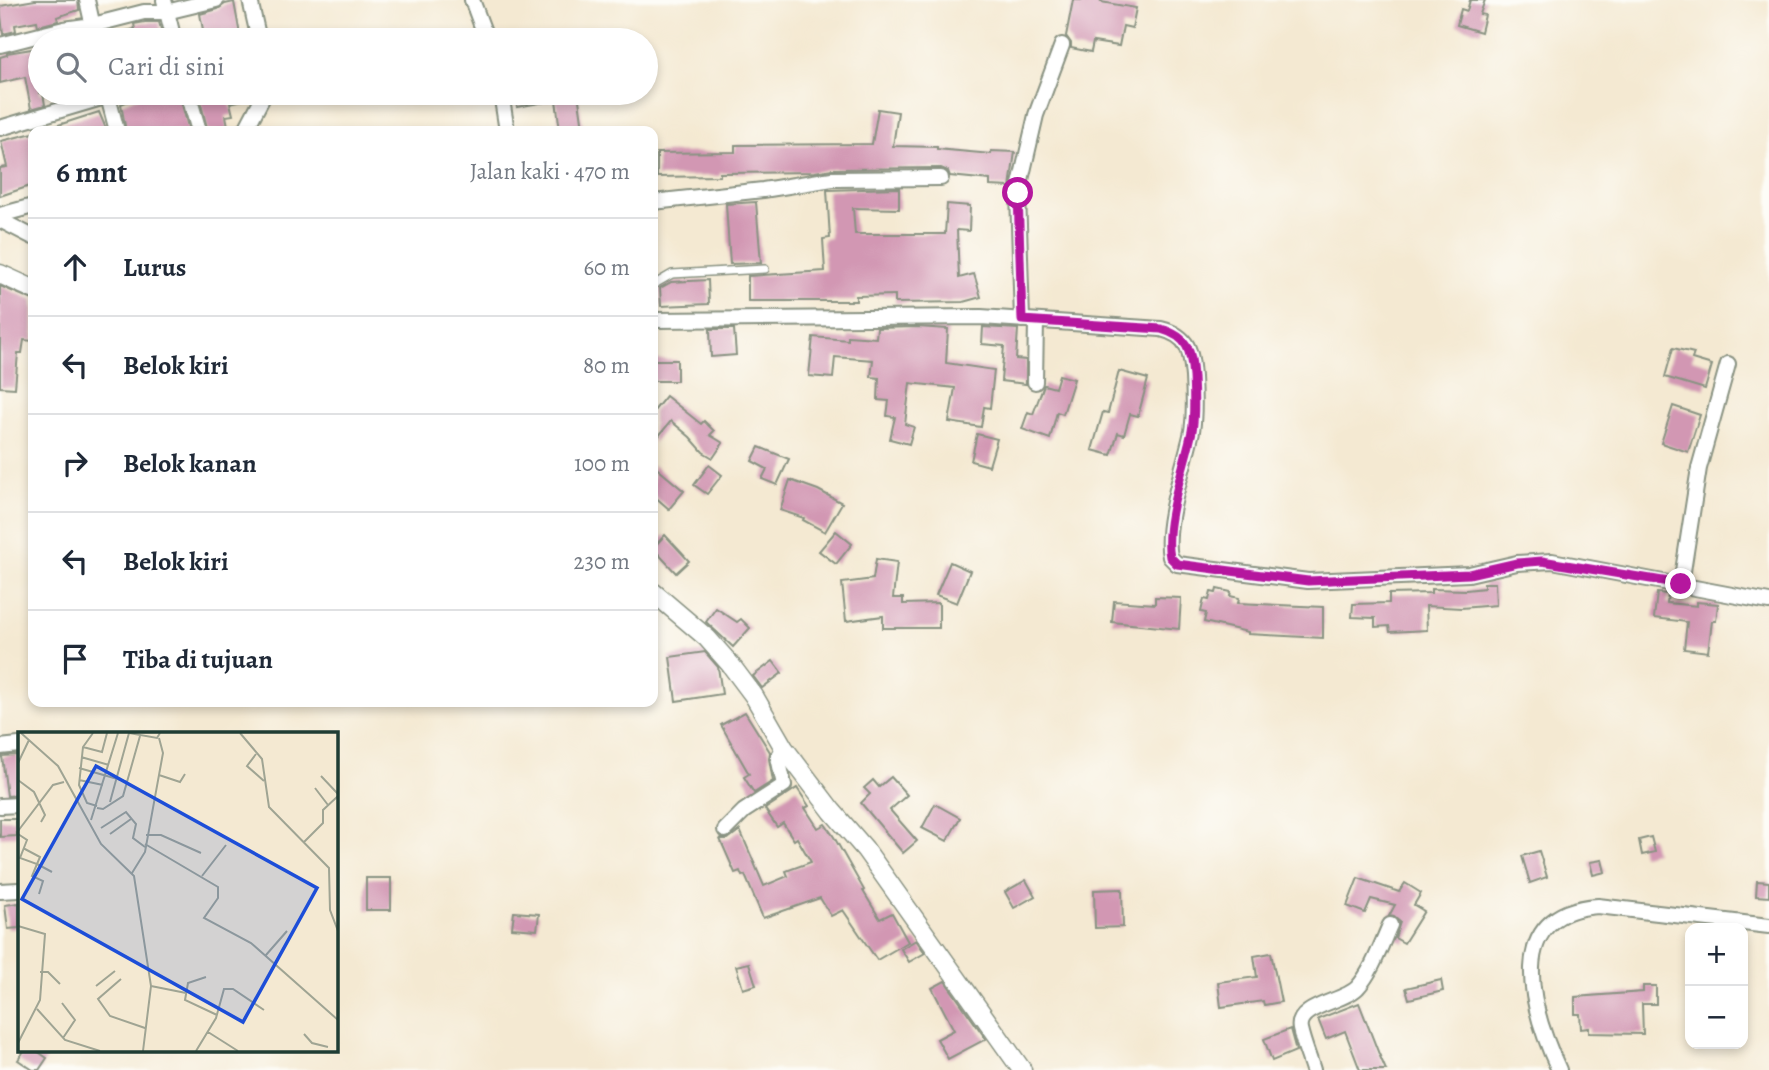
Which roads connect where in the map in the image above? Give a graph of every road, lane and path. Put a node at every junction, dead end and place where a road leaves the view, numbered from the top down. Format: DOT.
graph roads {
  1 [pos="87,0"];
  2 [pos="216,0"];
  3 [pos="250,0"];
  4 [pos="472,0"];
  5 [pos="165,6"];
  6 [pos="93,25"];
  7 [pos="71,28"];
  8 [pos="94,28"];
  9 [pos="171,28"];
  10 [pos="256,28"];
  11 [pos="482,28"];
  12 [pos="28,38"];
  13 [pos="0,45"];
  14 [pos="1062,46"];
  15 [pos="75,105"];
  16 [pos="110,105"];
  17 [pos="191,105"];
  18 [pos="259,105"];
  19 [pos="503,105"];
  20 [pos="116,126"];
  21 [pos="197,126"];
  22 [pos="248,126"];
  23 [pos="506,126"];
  24 [pos="0,128"];
  25 [pos="940,178"];
  26 [pos="658,201"];
  27 [pos="28,208"];
  28 [pos="0,217"];
  29 [pos="28,234"];
  30 [pos="765,269"];
  31 [pos="0,274"];
  32 [pos="658,282"];
  33 [pos="28,287"];
  34 [pos="658,320"];
  35 [pos="1029,321"];
  36 [pos="1728,364"];
  37 [pos="1035,382"];
  38 [pos="1681,584"];
  39 [pos="658,596"];
  40 [pos="1769,602"];
  41 [pos="18,745"];
  42 [pos="0,747"];
  43 [pos="784,748"];
  44 [pos="18,805"];
  45 [pos="0,806"];
  46 [pos="726,830"];
  47 [pos="18,890"];
  48 [pos="0,891"];
  49 [pos="1390,925"];
  50 [pos="1769,926"];
  51 [pos="1022,1070"];
  52 [pos="1313,1070"];
  53 [pos="1559,1070"];
  1 -- 6 [label="street"];
  2 -- 5 [label="street"];
  3 -- 10 [label="street"];
  4 -- 11 [label="street"];
  5 -- 6 [label="street"];
  5 -- 9 [label="street"];
  6 -- 7 [label="street"];
  6 -- 8 [label="street"];
  12 -- 13 [label="street"];
  14 -- 35 [label="street"];
  15 -- 24 [label="street"];
  16 -- 20 [label="street"];
  17 -- 21 [label="street"];
  18 -- 22 [label="street"];
  19 -- 23 [label="street"];
  25 -- 26 [label="street"];
  27 -- 28 [label="street"];
  28 -- 29 [label="street"];
  30 -- 32 [label="lane"];
  31 -- 33 [label="street"];
  34 -- 35 [label="street"];
  35 -- 37 [label="street"];
  35 -- 38 [label="street"];
  36 -- 38 [label="street"];
  38 -- 40 [label="street"];
  39 -- 43 [label="street"];
  41 -- 42 [label="street"];
  43 -- 46 [label="street"];
  43 -- 51 [label="street"];
  44 -- 45 [label="street"];
  47 -- 48 [label="street"];
  49 -- 52 [label="street"];
  50 -- 53 [label="street"];
}
